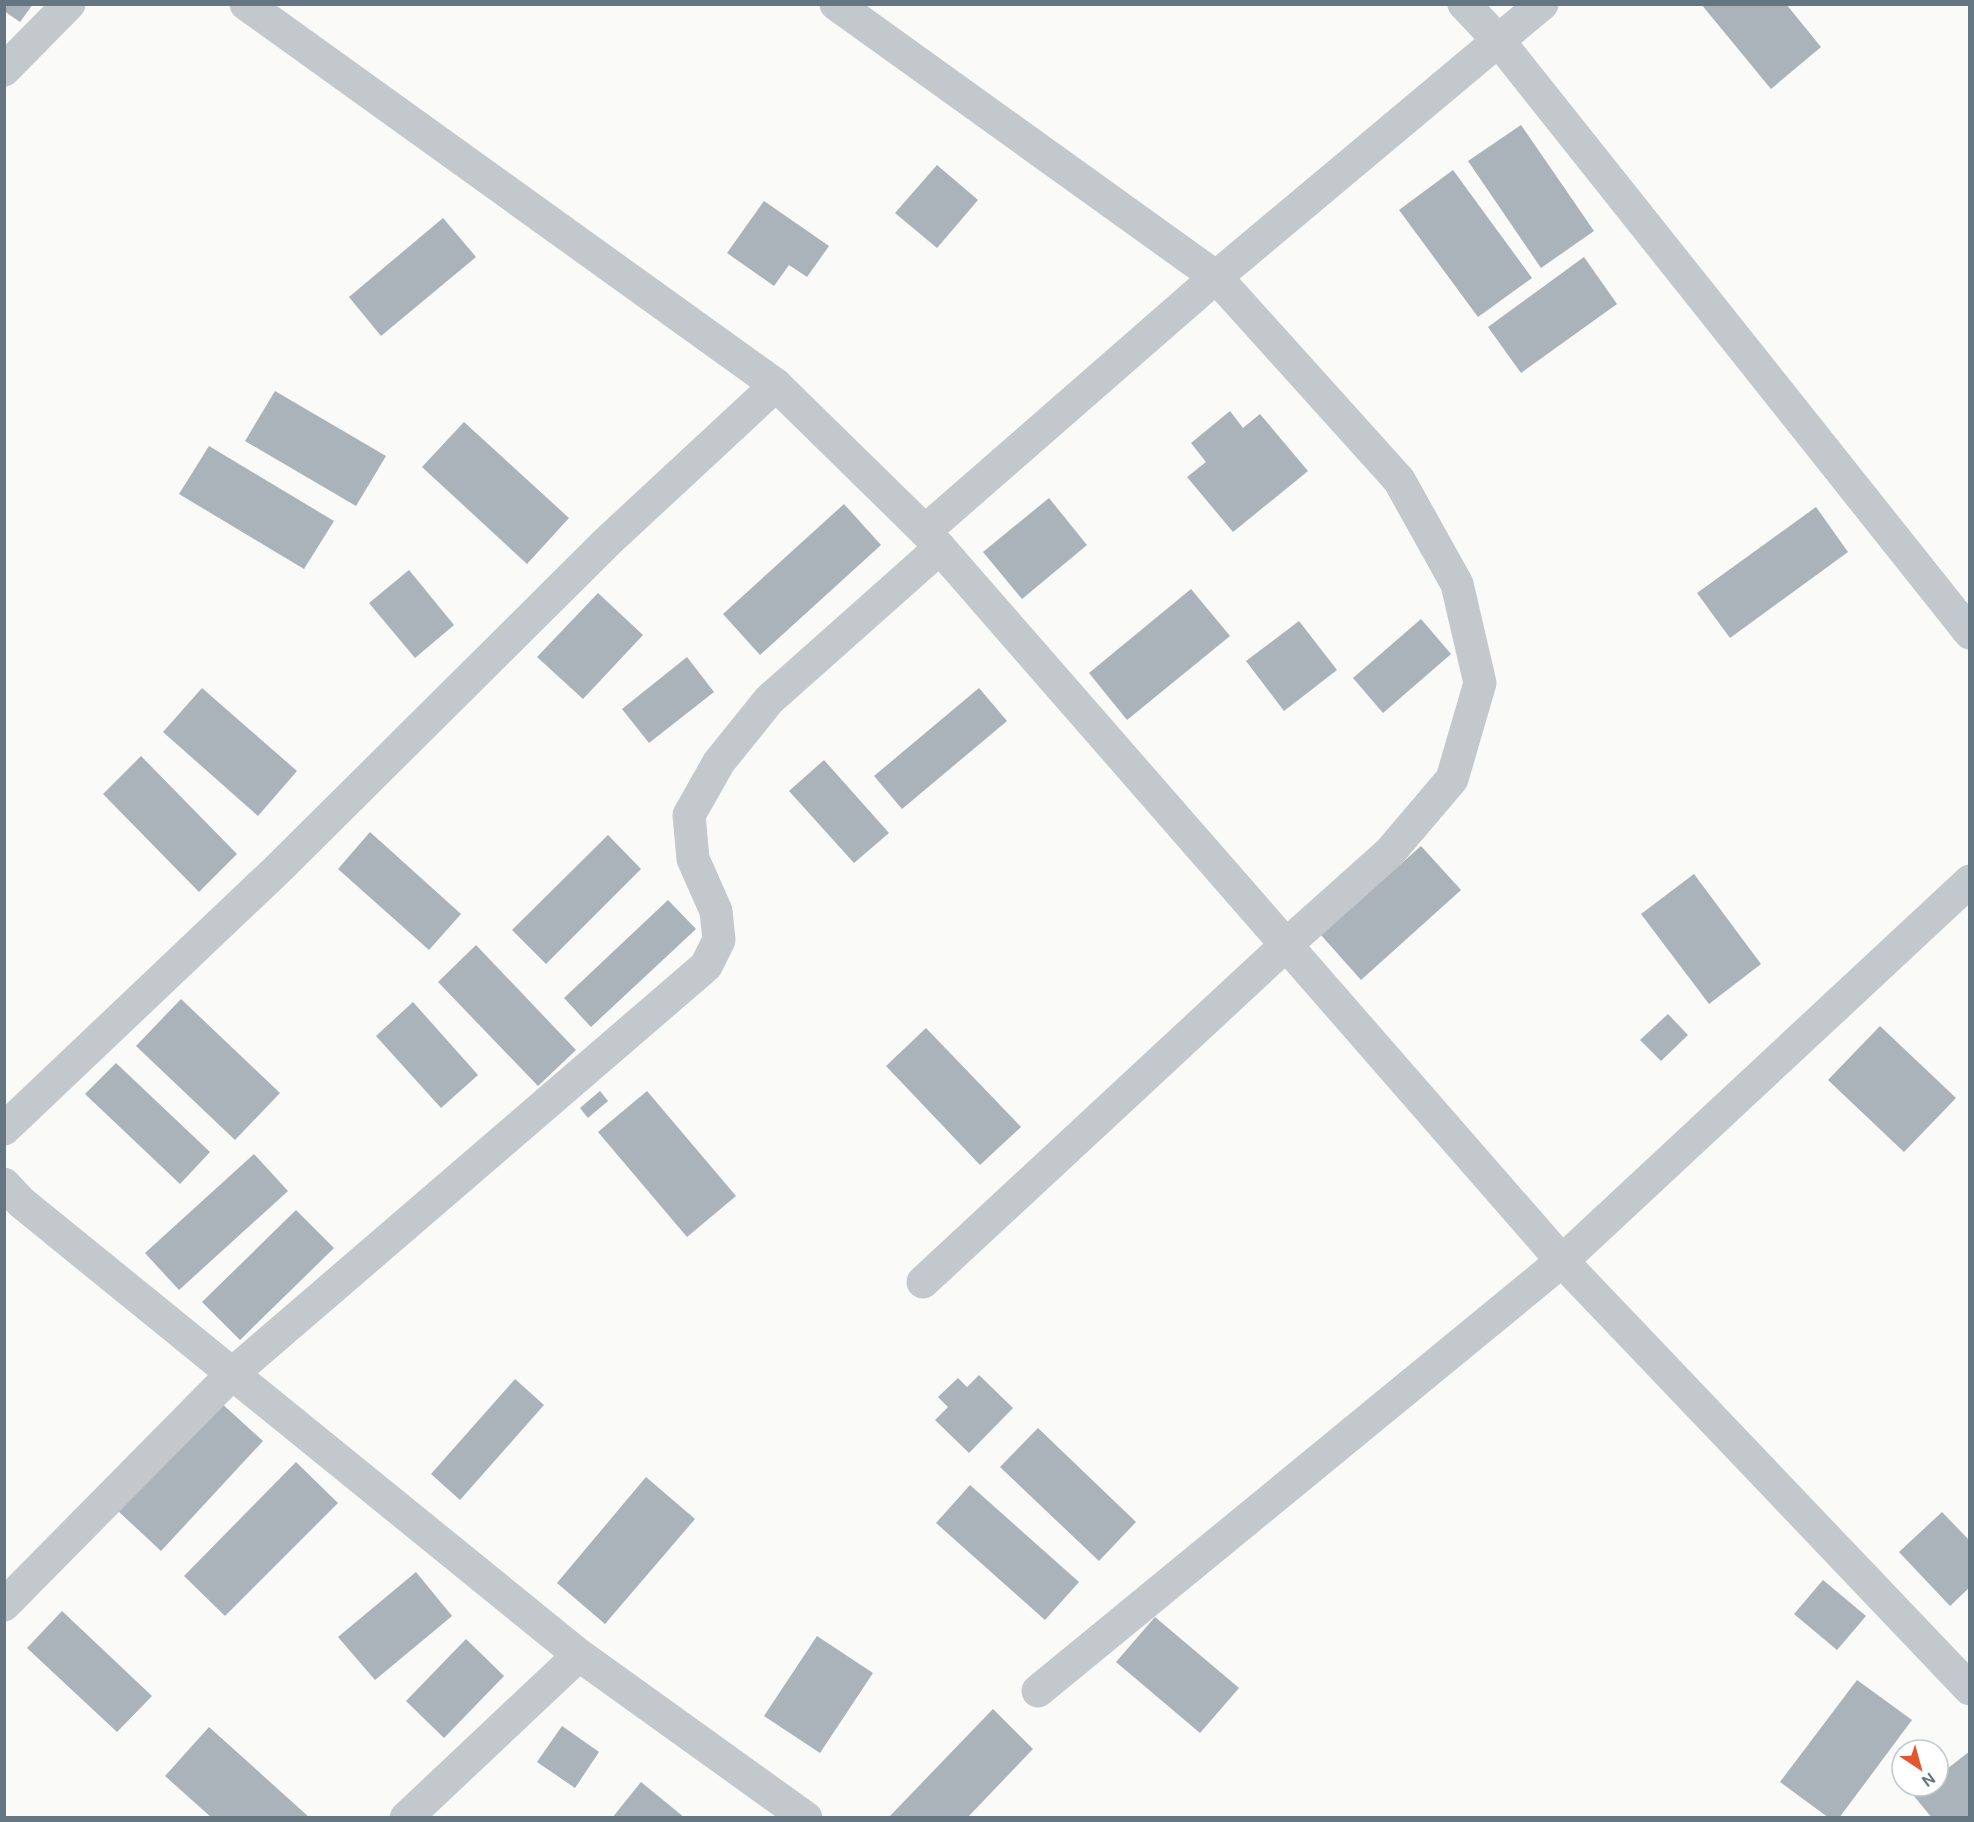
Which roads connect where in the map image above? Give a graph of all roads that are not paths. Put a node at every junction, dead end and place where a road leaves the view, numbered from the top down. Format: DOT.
graph roads {
  1 [pos="69,4"];
  2 [pos="246,4"];
  3 [pos="836,4"];
  4 [pos="1464,4"];
  5 [pos="1542,4"];
  6 [pos="1498,40"];
  7 [pos="4,70"];
  8 [pos="1216,278"];
  9 [pos="777,385"];
  10 [pos="933,539"];
  11 [pos="1970,633"];
  12 [pos="1970,880"];
  13 [pos="1286,945"];
  14 [pos="4,1129"];
  15 [pos="4,1184"];
  16 [pos="1562,1261"];
  17 [pos="923,1281"];
  18 [pos="232,1374"];
  19 [pos="4,1605"];
  20 [pos="579,1655"];
  21 [pos="1970,1689"];
  22 [pos="1038,1691"];
  23 [pos="406,1818"];
  24 [pos="806,1818"];
  1 -- 7 [label="street"];
  2 -- 9 [label="street"];
  3 -- 8 [label="street"];
  4 -- 6 [label="street"];
  5 -- 6 [label="street"];
  6 -- 8 [label="street"];
  6 -- 11 [label="street"];
  8 -- 10 [label="street"];
  8 -- 13 [label="street"];
  9 -- 10 [label="street"];
  9 -- 14 [label="street"];
  10 -- 13 [label="street"];
  10 -- 18 [label="street"];
  12 -- 16 [label="street"];
  13 -- 16 [label="street"];
  13 -- 17 [label="street"];
  15 -- 18 [label="street"];
  16 -- 21 [label="street"];
  16 -- 22 [label="street"];
  18 -- 19 [label="street"];
  18 -- 20 [label="street"];
  20 -- 23 [label="street"];
  20 -- 24 [label="street"];
}
